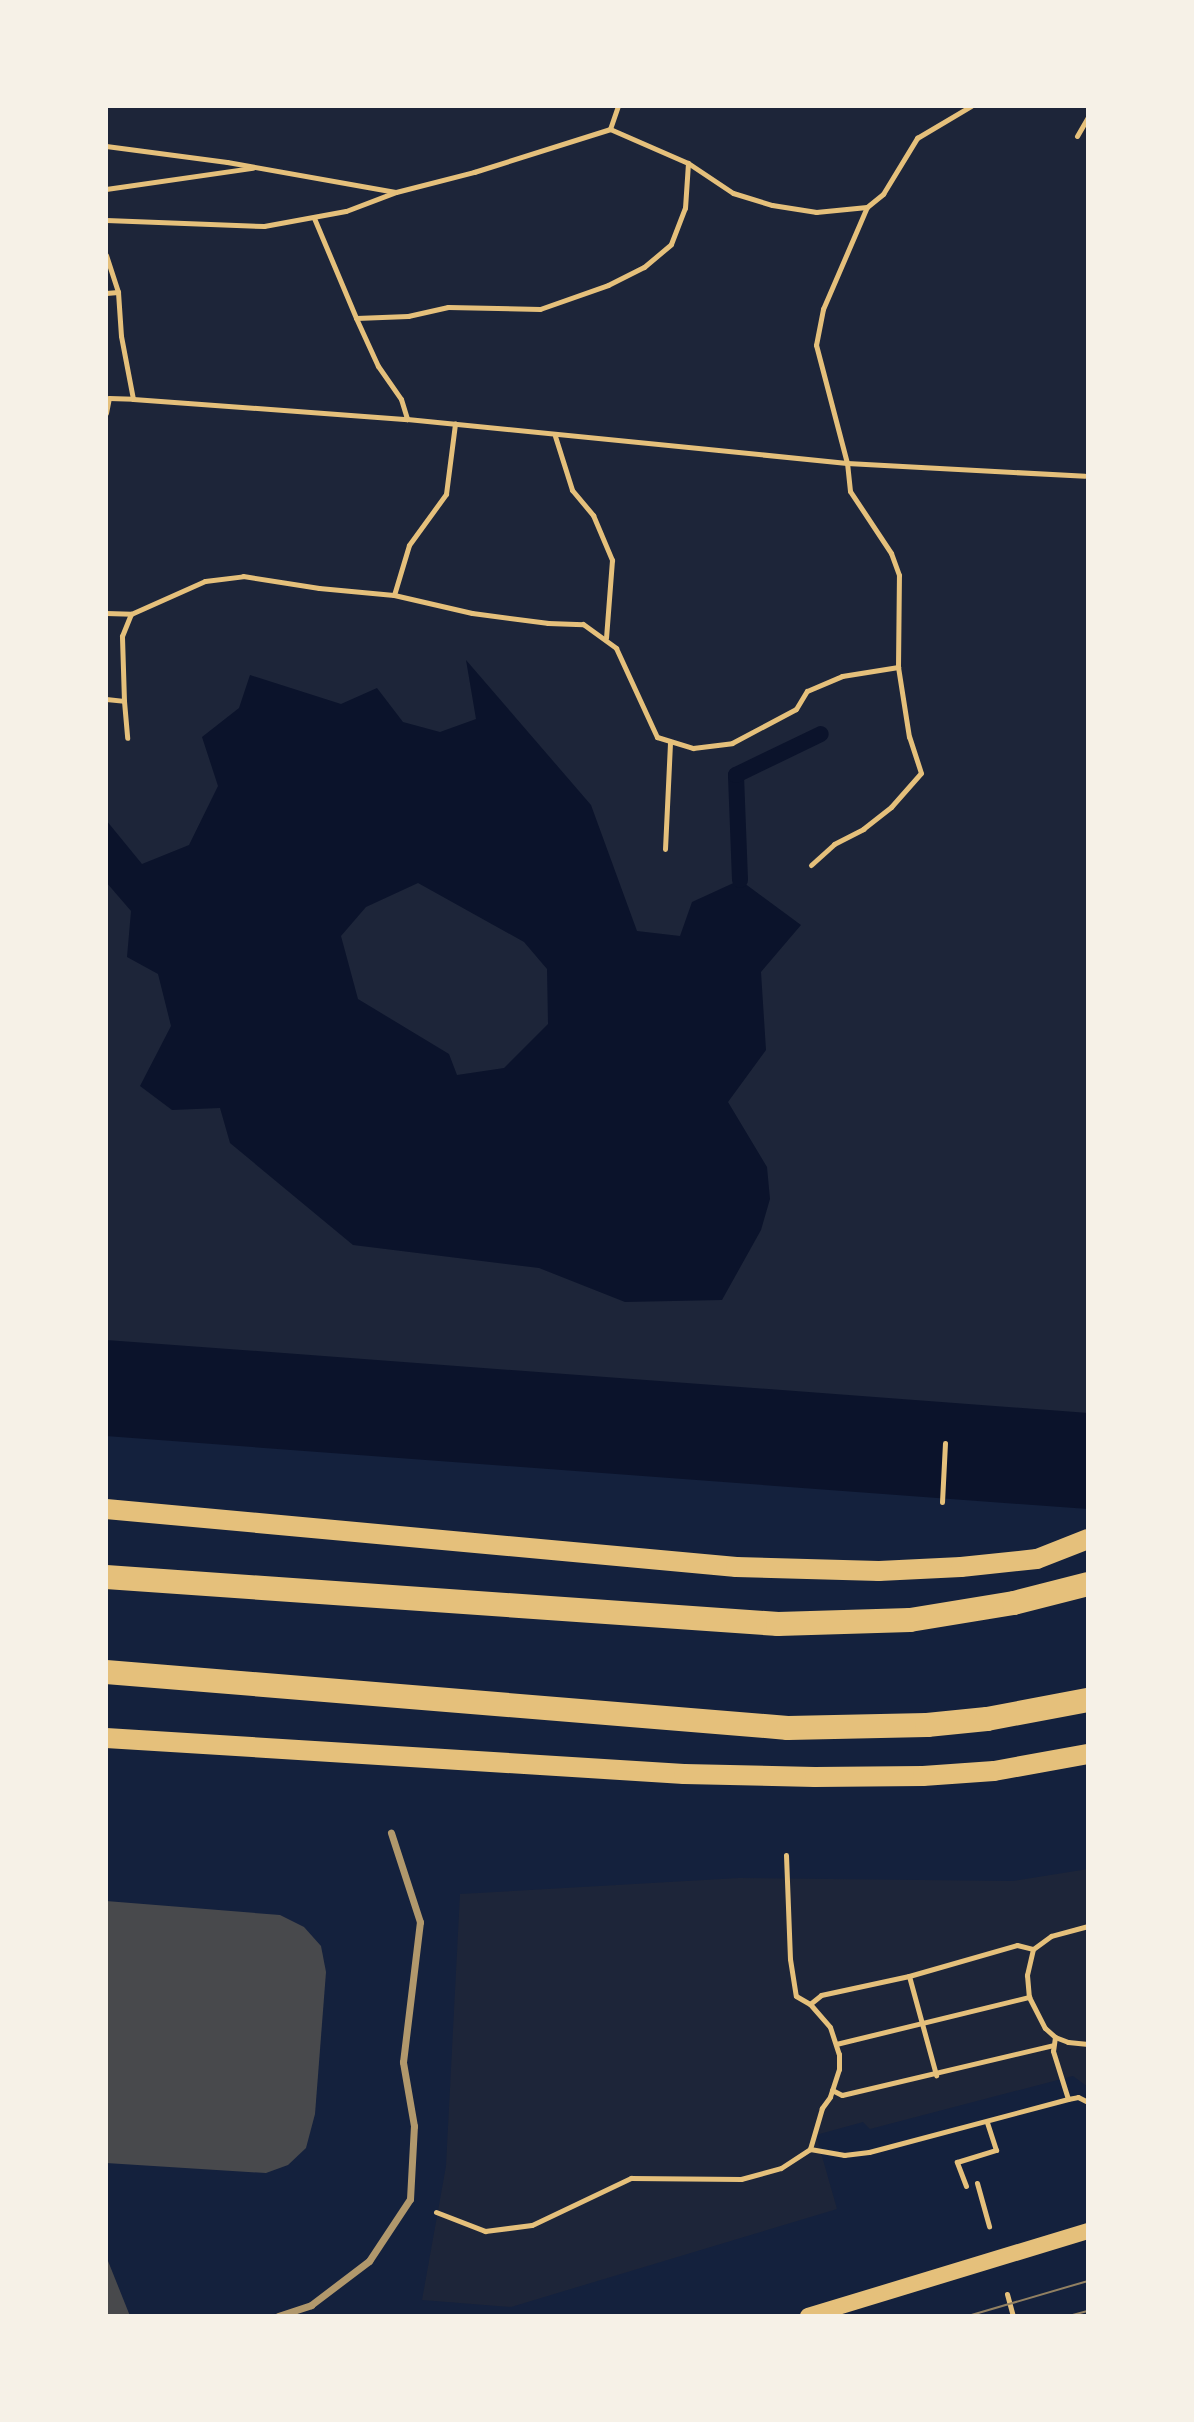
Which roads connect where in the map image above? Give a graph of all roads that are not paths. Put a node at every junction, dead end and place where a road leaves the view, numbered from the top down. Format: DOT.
graph roads {
  1 [pos="106,1509"];
  2 [pos="1088,1539"];
  3 [pos="106,1570"];
  4 [pos="106,1577"];
  5 [pos="202,1582"];
  6 [pos="1088,1584"];
  7 [pos="106,1672"];
  8 [pos="106,1679"];
  9 [pos="196,1681"];
  10 [pos="1088,1700"];
  11 [pos="106,1738"];
  12 [pos="1088,1754"];
  13 [pos="391,1833"];
  14 [pos="1088,2231"];
  15 [pos="278,2316"];
  16 [pos="808,2316"];
  1 -- 2 [label="main road"];
  3 -- 5 [label="highway"];
  4 -- 5 [label="highway"];
  5 -- 6 [label="highway"];
  7 -- 9 [label="highway"];
  8 -- 9 [label="highway"];
  9 -- 10 [label="highway"];
  11 -- 12 [label="main road"];
  13 -- 15 [label="street"];
  14 -- 16 [label="main road"];
}
